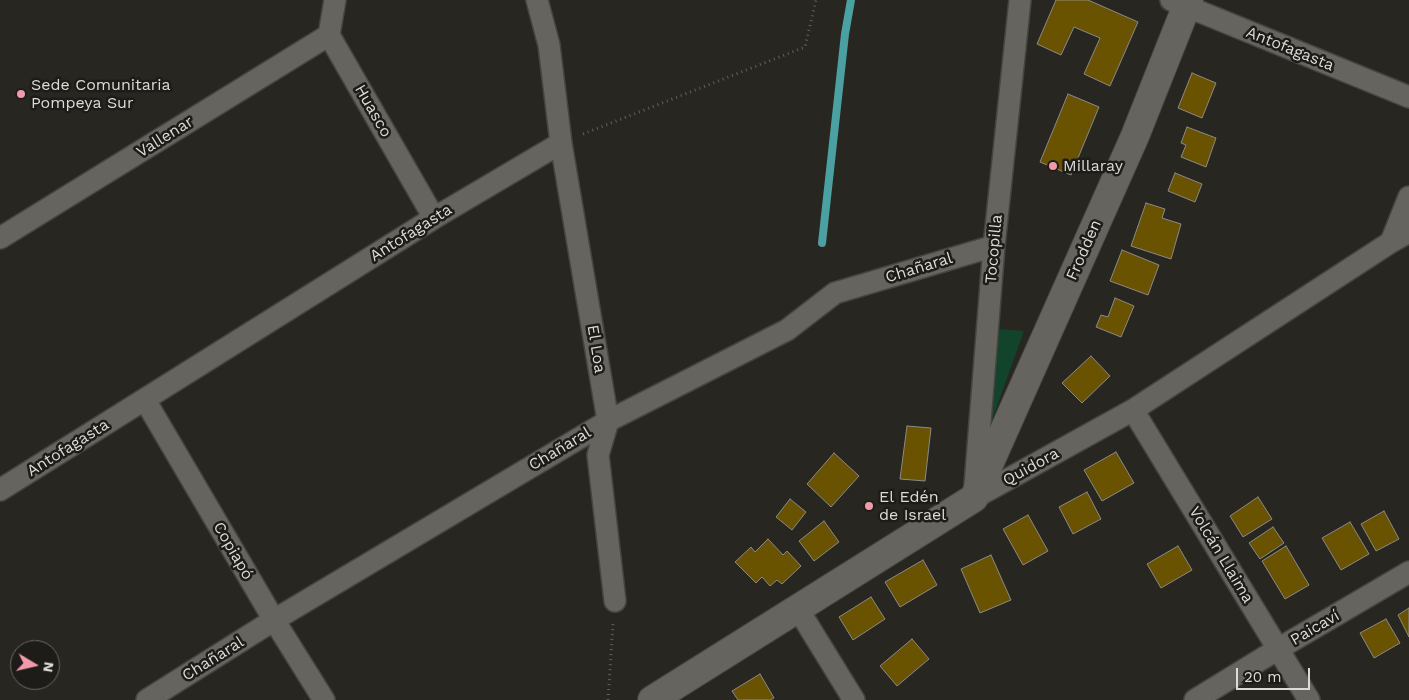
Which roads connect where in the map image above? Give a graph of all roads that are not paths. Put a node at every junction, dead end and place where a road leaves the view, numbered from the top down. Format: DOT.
graph roads {
  1 [pos="334,0"];
  2 [pos="537,0"];
  3 [pos="1020,0"];
  4 [pos="1182,2"];
  5 [pos="329,36"];
  6 [pos="1409,97"];
  7 [pos="561,143"];
  8 [pos="1409,197"];
  9 [pos="434,218"];
  10 [pos="1400,237"];
  11 [pos="0,238"];
  12 [pos="994,246"];
  13 [pos="145,400"];
  14 [pos="1132,410"];
  15 [pos="608,421"];
  16 [pos="0,490"];
  17 [pos="974,498"];
  18 [pos="1409,572"];
  19 [pos="615,601"];
  20 [pos="798,609"];
  21 [pos="274,620"];
  22 [pos="1278,649"];
  23 [pos="147,700"];
  24 [pos="324,700"];
  25 [pos="652,700"];
  26 [pos="854,700"];
  27 [pos="1195,700"];
  28 [pos="1309,700"];
  1 -- 5 [label="street"];
  2 -- 7 [label="street, El Loa"];
  3 -- 12 [label="street, Tocopilla"];
  4 -- 6 [label="street, Antofagasta"];
  4 -- 17 [label="street, Frodden"];
  5 -- 9 [label="street, Huasco"];
  5 -- 11 [label="street, Vallenar"];
  7 -- 9 [label="street, Antofagasta"];
  7 -- 15 [label="street, El Loa"];
  8 -- 10 [label="street"];
  9 -- 13 [label="street, Antofagasta"];
  10 -- 14 [label="street, Quidora"];
  12 -- 15 [label="street, Chañaral"];
  12 -- 17 [label="street, Tocopilla"];
  13 -- 16 [label="street, Antofagasta"];
  13 -- 21 [label="street, Copiapó"];
  14 -- 17 [label="street, Quidora"];
  14 -- 22 [label="street, Volcán Llaima"];
  15 -- 19 [label="street, El Loa"];
  15 -- 21 [label="street, Chañaral"];
  17 -- 20 [label="street, Quidora"];
  18 -- 22 [label="street, Paicaví"];
  20 -- 25 [label="street, Quidora"];
  20 -- 26 [label="street"];
  21 -- 23 [label="street, Chañaral"];
  21 -- 24 [label="street, Copiapó"];
  22 -- 27 [label="street, Paicaví"];
  22 -- 28 [label="street, Volcán Llaima"];
}
